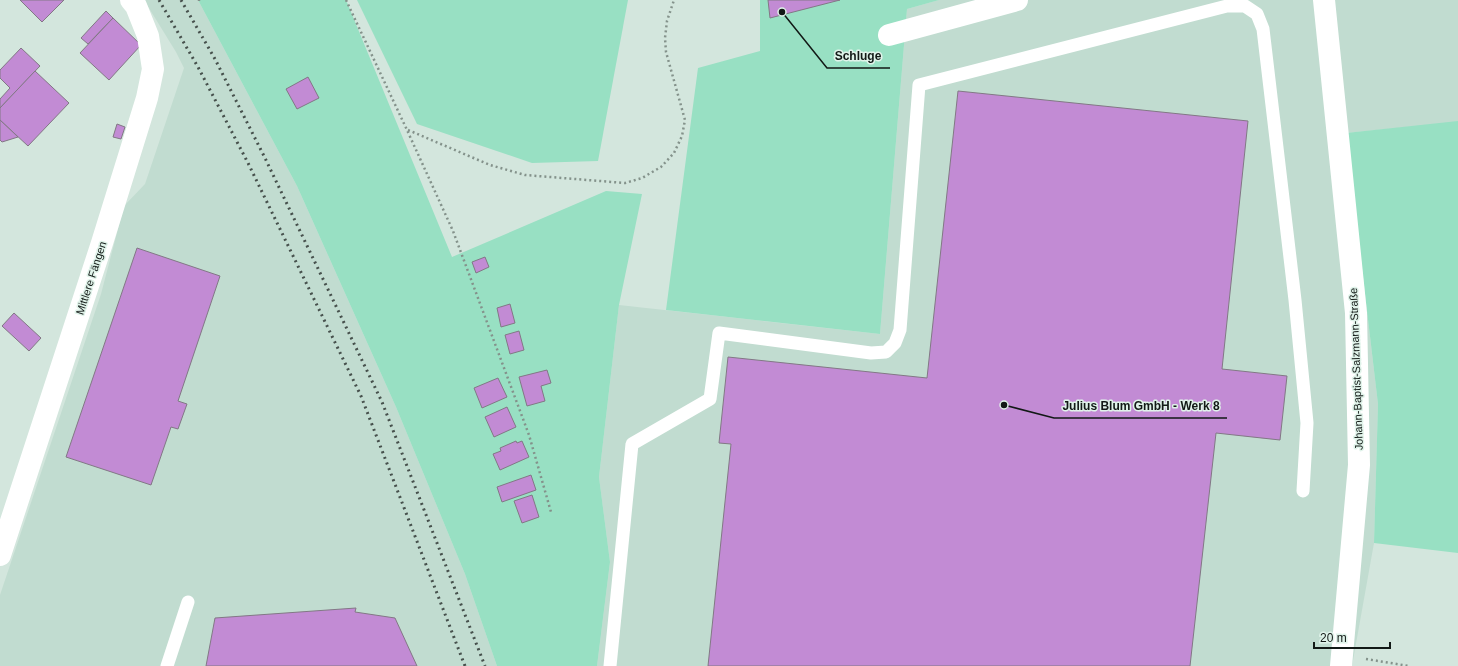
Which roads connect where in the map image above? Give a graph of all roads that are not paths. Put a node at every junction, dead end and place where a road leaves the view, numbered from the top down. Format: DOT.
graph roads {
  1 [pos="132,0"];
  2 [pos="1017,0"];
  3 [pos="1324,0"];
  4 [pos="889,35"];
  5 [pos="1303,491"];
  6 [pos="0,556"];
  7 [pos="188,602"];
  8 [pos="1342,661"];
  9 [pos="167,666"];
  10 [pos="610,666"];
  1 -- 6 [label="street, Mittlere Fängen"];
  2 -- 4 [label="street"];
  3 -- 8 [label="street, Johann-Baptist-Salzmann-Straße"];
  5 -- 10 [label="lane"];
  7 -- 9 [label="lane"];
}
